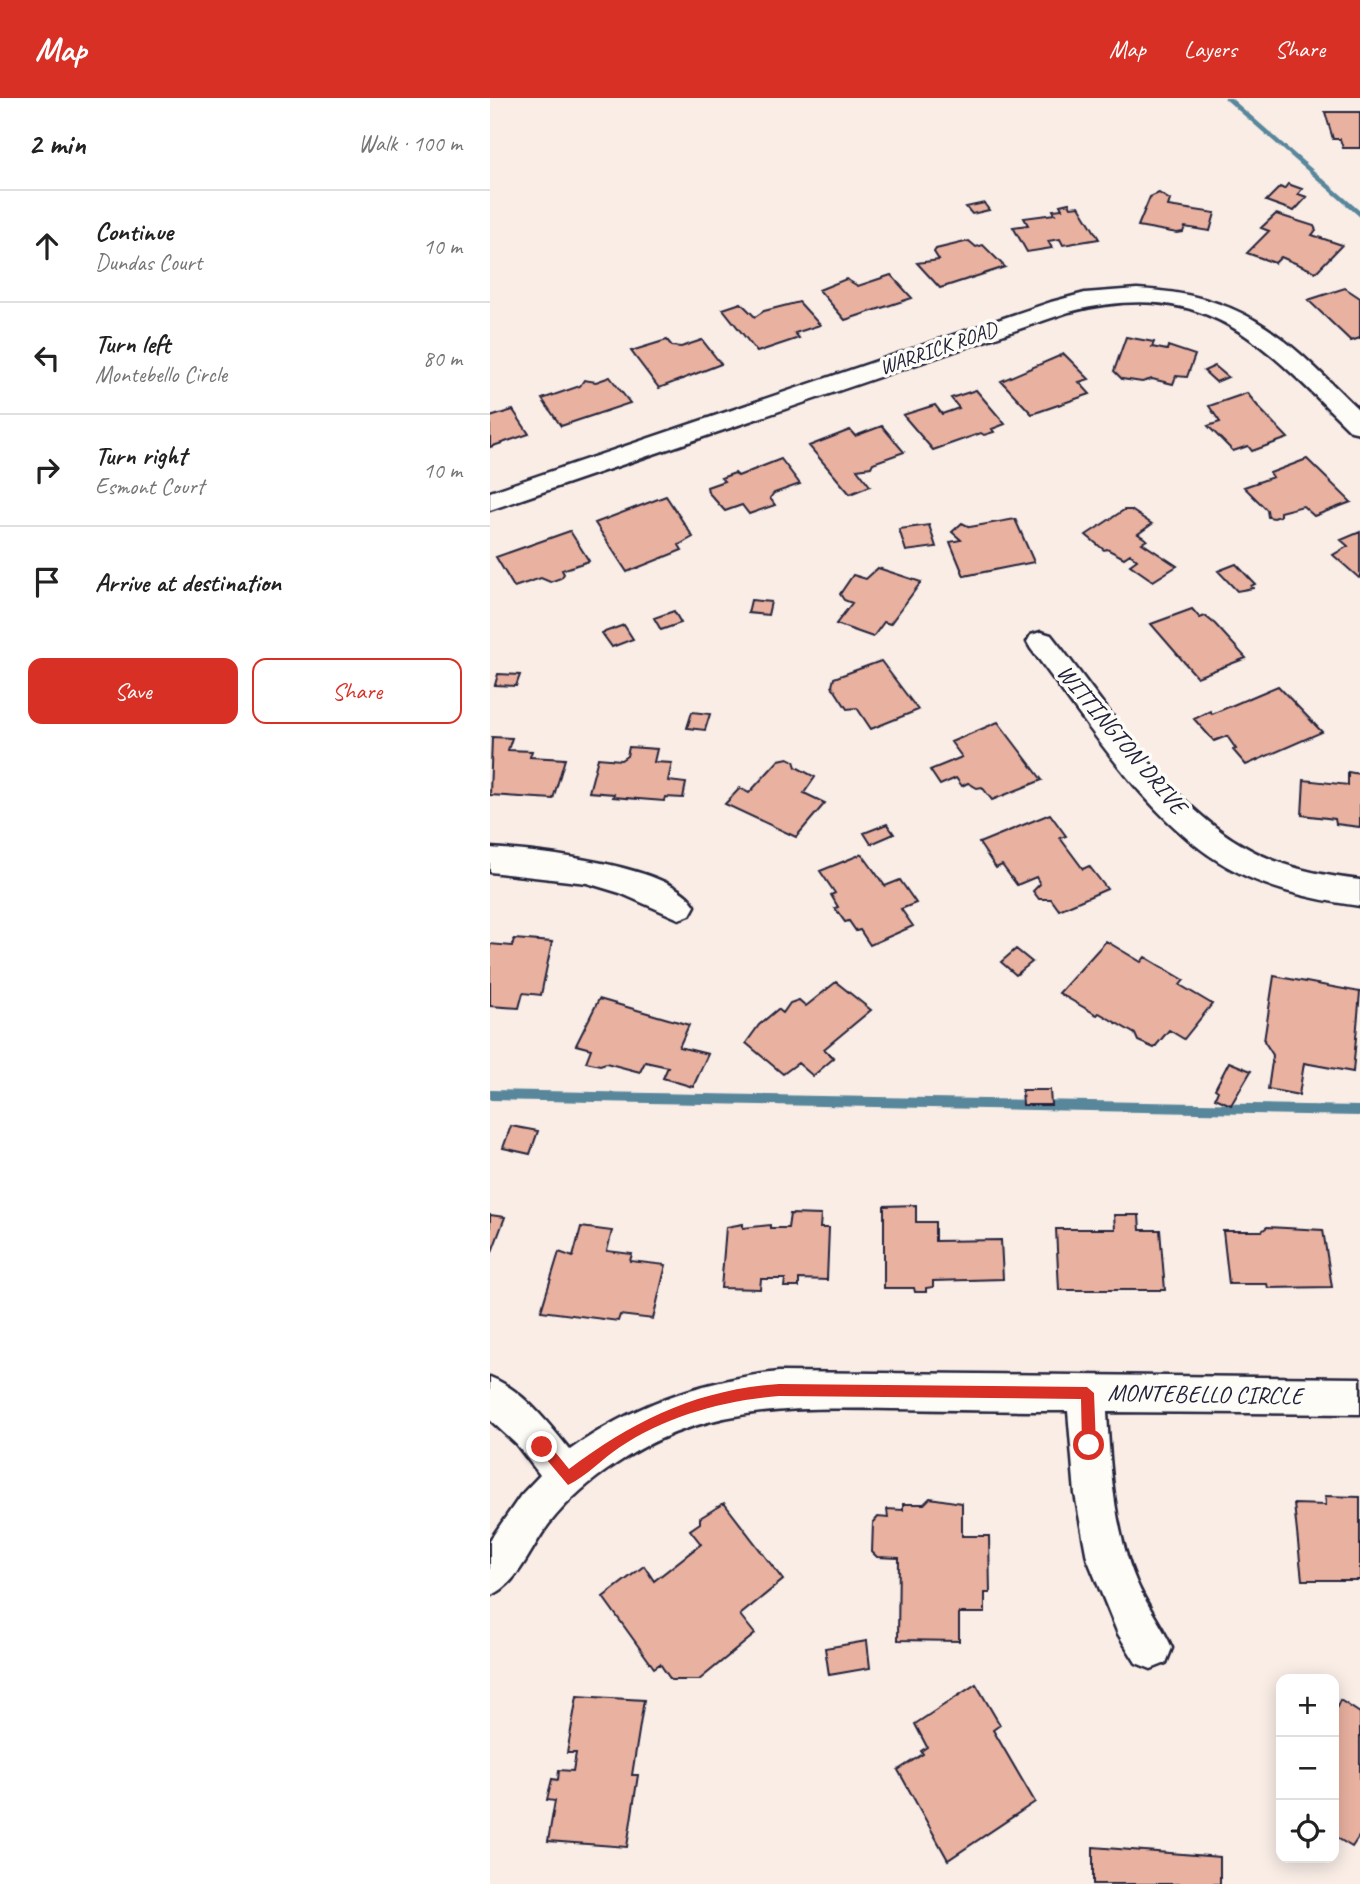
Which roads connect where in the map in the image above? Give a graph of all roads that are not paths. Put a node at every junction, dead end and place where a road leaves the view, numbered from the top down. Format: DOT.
graph roads {
  1 [pos="1360,425"];
  2 [pos="490,501"];
  3 [pos="1041,642"];
  4 [pos="490,860"];
  5 [pos="1360,893"];
  6 [pos="679,906"];
  7 [pos="1087,1393"];
  8 [pos="490,1395"];
  9 [pos="1360,1396"];
  10 [pos="568,1478"];
  11 [pos="490,1576"];
  12 [pos="1152,1648"];
  1 -- 2 [label="street, WARRICK ROAD"];
  3 -- 5 [label="street, WITTINGTON DRIVE"];
  4 -- 6 [label="street"];
  7 -- 9 [label="street, MONTEBELLO CIRCLE"];
  7 -- 10 [label="street, MONTEBELLO CIRCLE"];
  7 -- 12 [label="street"];
  8 -- 10 [label="street"];
  10 -- 11 [label="street, MONTEBELLO CIRCLE"];
}
